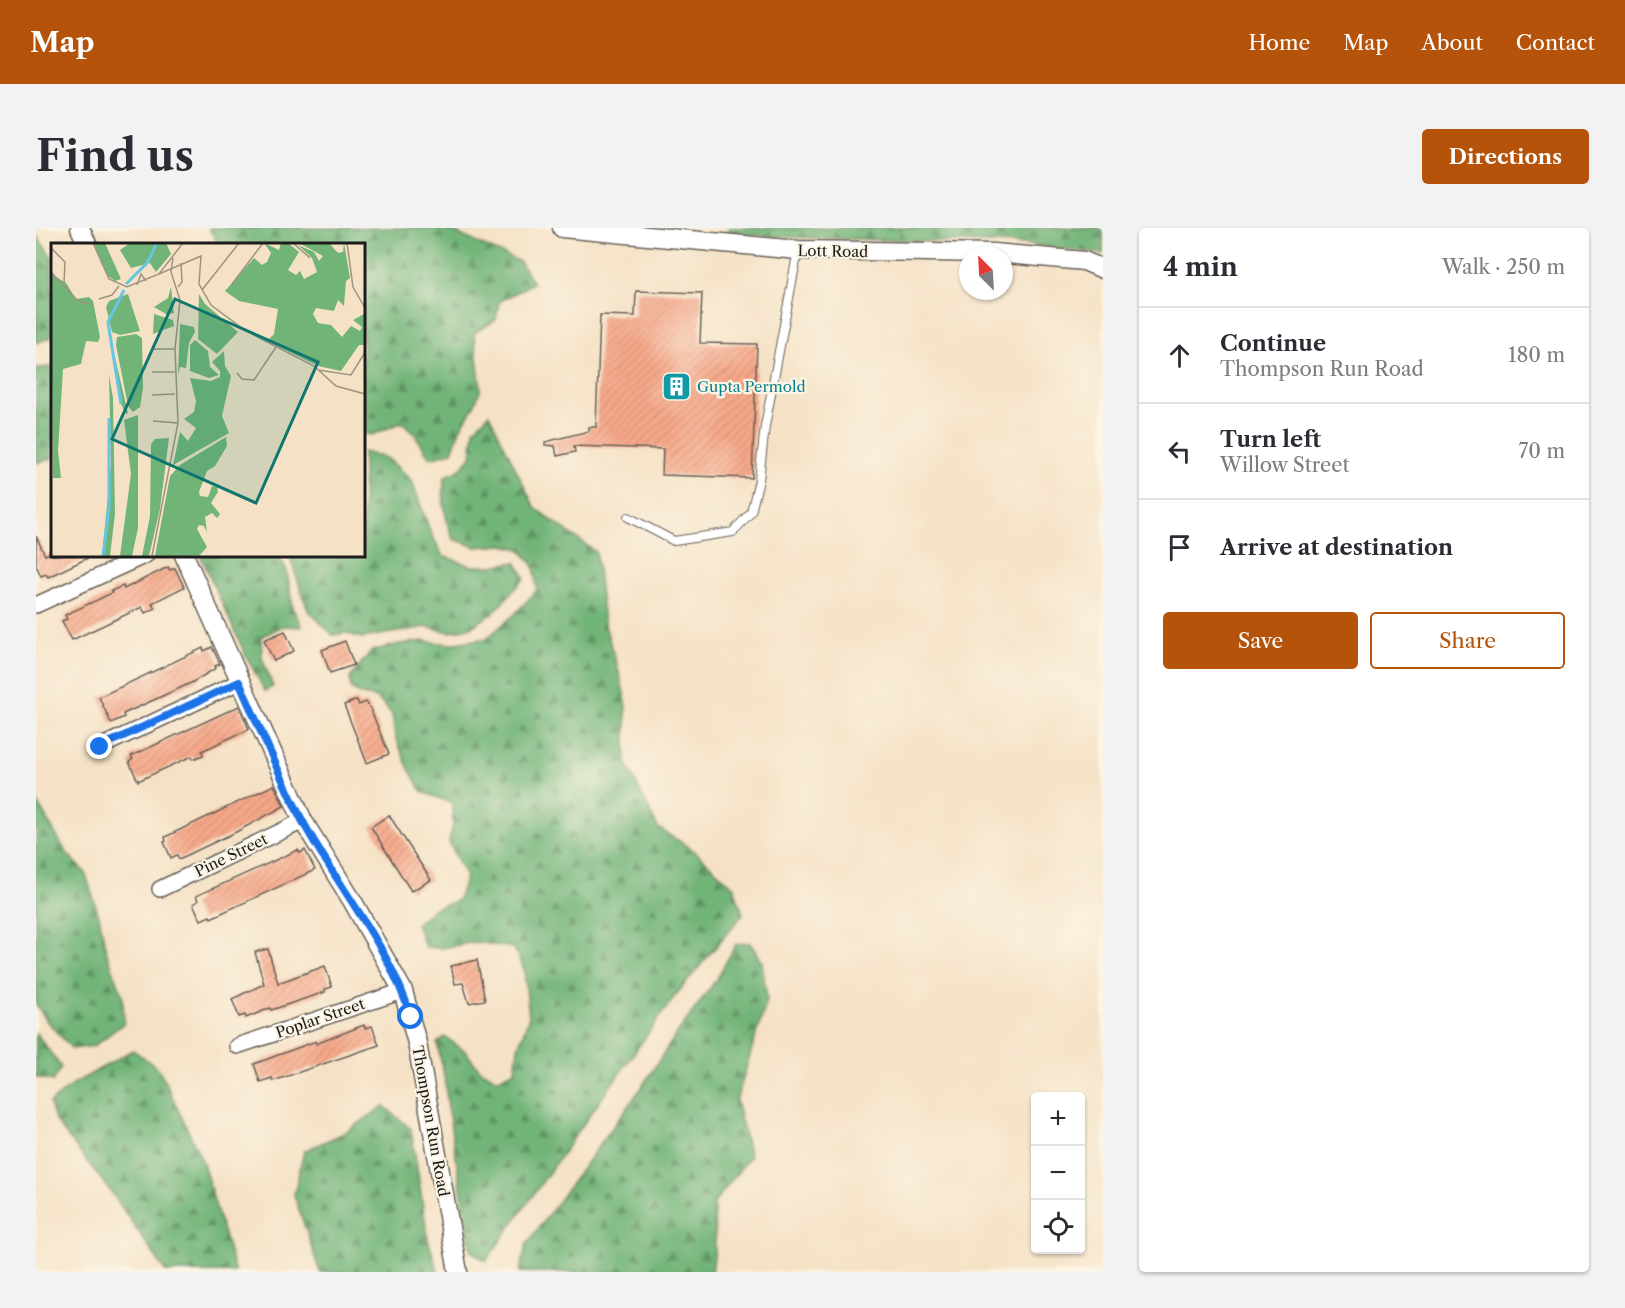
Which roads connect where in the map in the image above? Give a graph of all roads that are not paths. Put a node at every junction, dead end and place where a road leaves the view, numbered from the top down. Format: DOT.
graph roads {
  1 [pos="80,228"];
  2 [pos="561,228"];
  3 [pos="87,243"];
  4 [pos="798,250"];
  5 [pos="1103,269"];
  6 [pos="628,517"];
  7 [pos="144,556"];
  8 [pos="184,556"];
  9 [pos="36,605"];
  10 [pos="239,682"];
  11 [pos="100,747"];
  12 [pos="303,821"];
  13 [pos="160,889"];
  14 [pos="403,991"];
  15 [pos="237,1046"];
  16 [pos="458,1272"];
  1 -- 3 [label="street"];
  2 -- 4 [label="street, Lott Road"];
  4 -- 5 [label="street, Lott Road"];
  4 -- 6 [label="lane"];
  7 -- 9 [label="street"];
  8 -- 10 [label="street, Thompson Run Road"];
  10 -- 11 [label="street"];
  10 -- 12 [label="street, Thompson Run Road"];
  12 -- 13 [label="street, Pine Street"];
  12 -- 14 [label="street, Thompson Run Road"];
  14 -- 15 [label="street, Poplar Street"];
  14 -- 16 [label="street, Thompson Run Road"];
}
